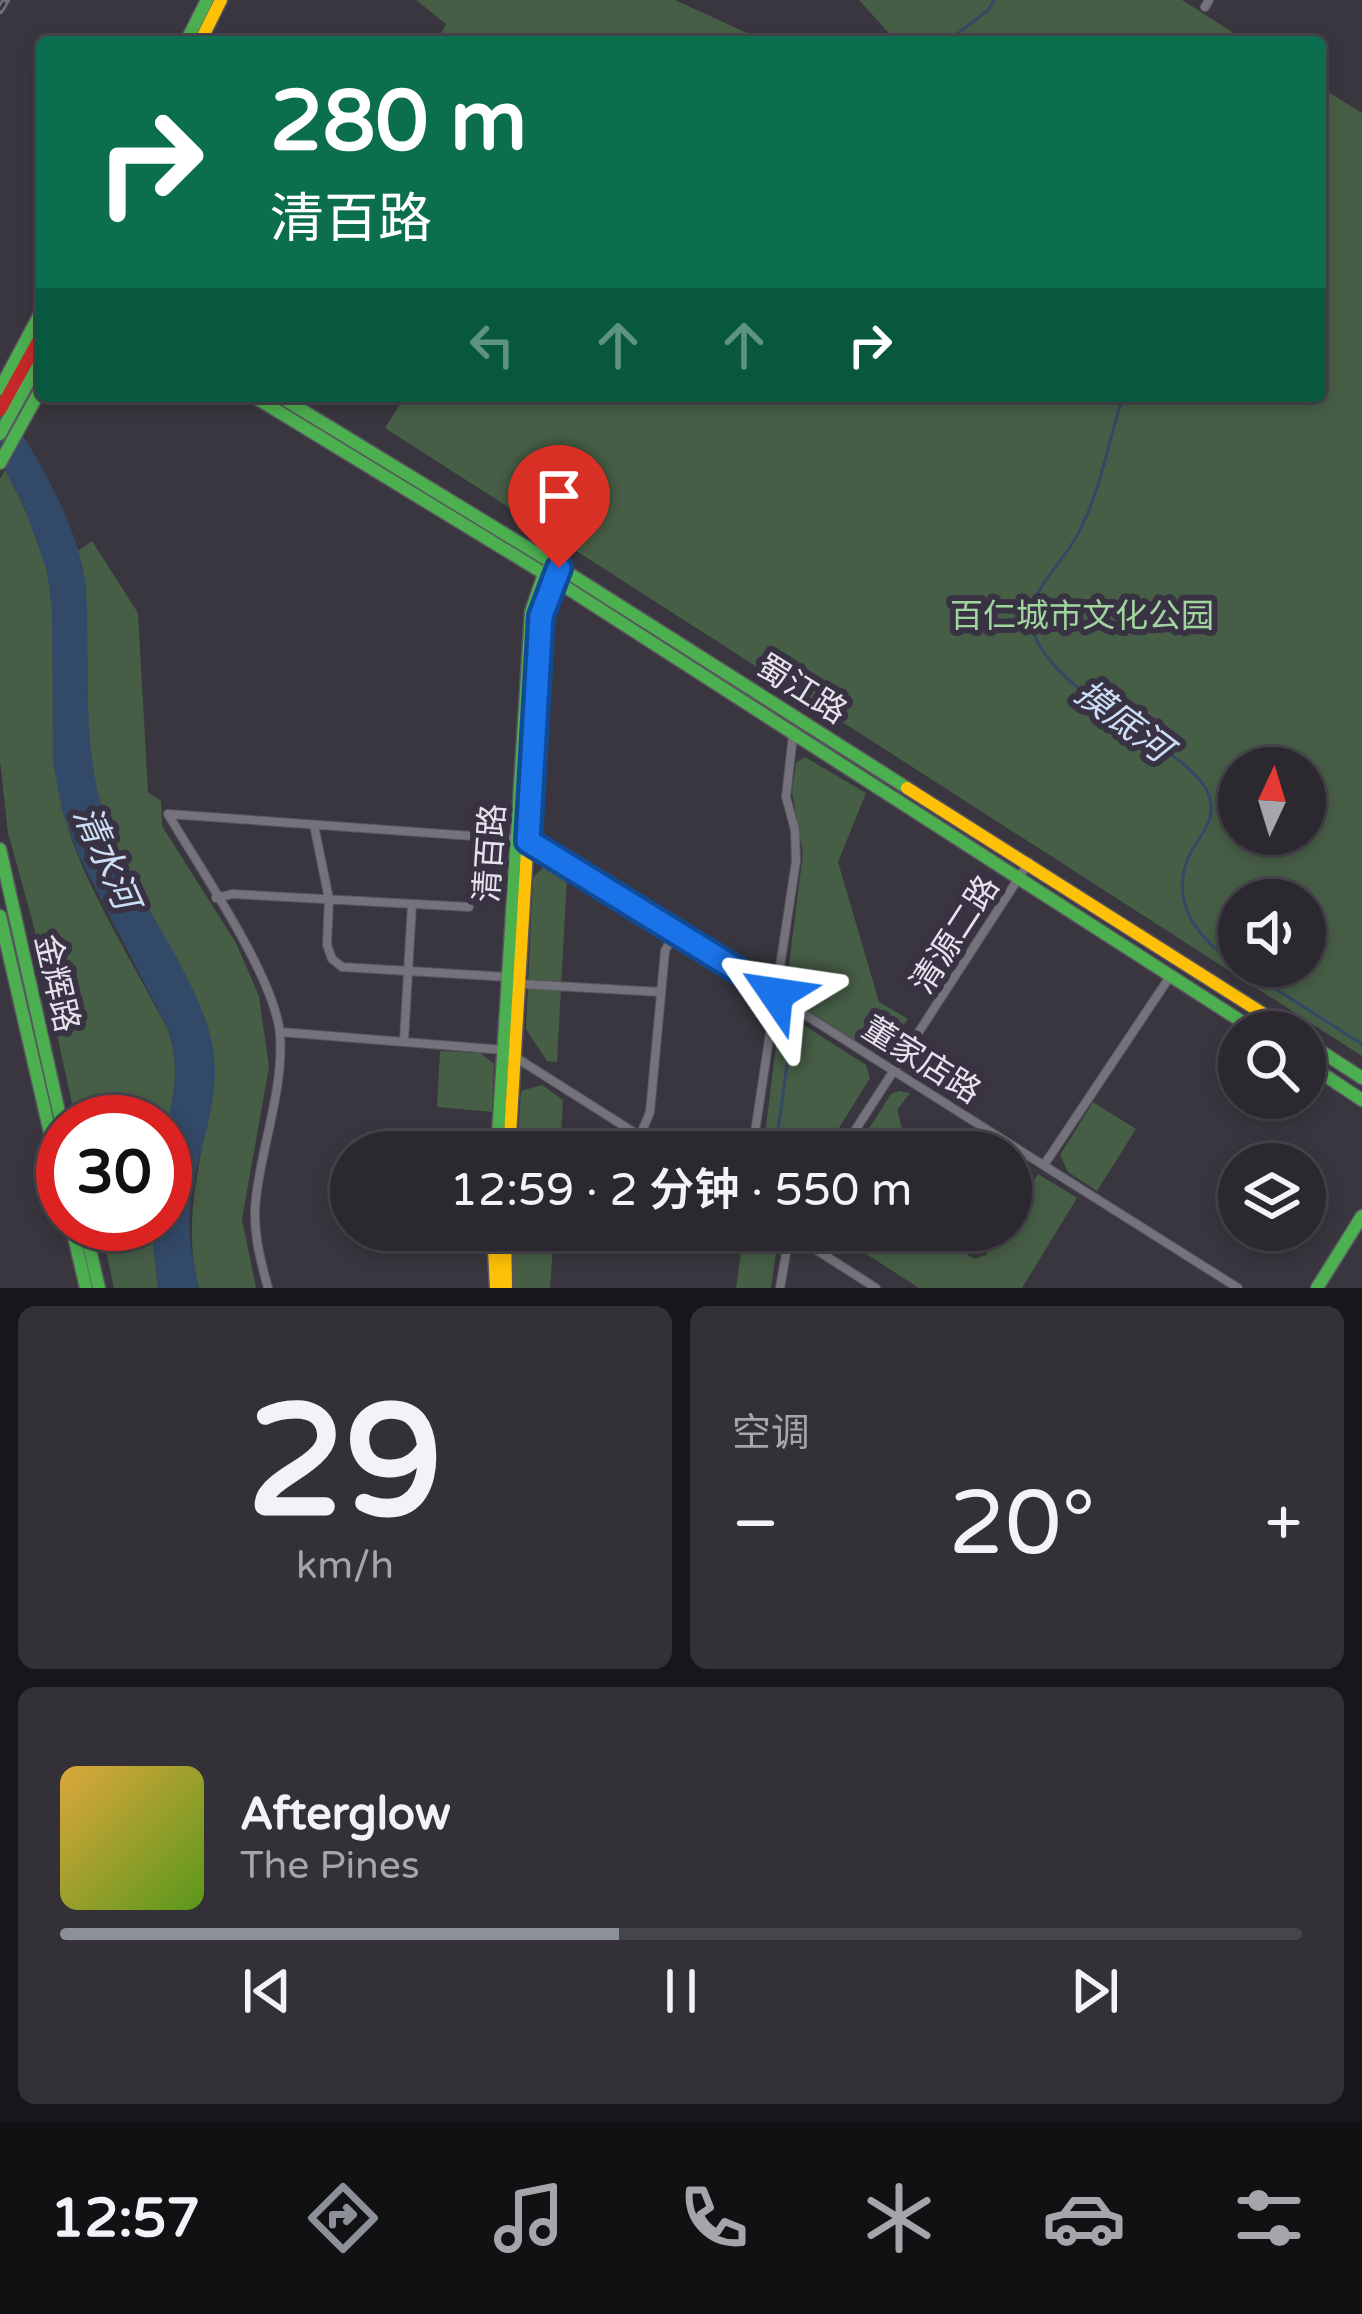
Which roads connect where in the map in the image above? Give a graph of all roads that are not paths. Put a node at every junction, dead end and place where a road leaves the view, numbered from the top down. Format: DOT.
graph roads {
  1 [pos="207,0"];
  2 [pos="221,0"];
  3 [pos="189,36"];
  4 [pos="203,36"];
  5 [pos="36,321"];
  6 [pos="29,383"];
  7 [pos="0,389"];
  8 [pos="263,402"];
  9 [pos="288,402"];
  10 [pos="0,410"];
  11 [pos="0,434"];
  12 [pos="0,464"];
  13 [pos="552,571"];
  14 [pos="793,735"];
  15 [pos="314,825"];
  16 [pos="522,840"];
  17 [pos="0,849"];
  18 [pos="1029,862"];
  19 [pos="1018,879"];
  20 [pos="217,898"];
  21 [pos="329,899"];
  22 [pos="412,904"];
  23 [pos="469,907"];
  24 [pos="0,916"];
  25 [pos="675,932"];
  26 [pos="407,971"];
  27 [pos="1171,975"];
  28 [pos="514,980"];
  29 [pos="661,992"];
  30 [pos="776,994"];
  31 [pos="1226,1011"];
  32 [pos="1260,1011"];
  33 [pos="280,1033"];
  34 [pos="404,1041"];
  35 [pos="509,1053"];
  36 [pos="1326,1055"];
  37 [pos="894,1070"];
  38 [pos="1326,1077"];
  39 [pos="1362,1078"];
  40 [pos="41,1095"];
  41 [pos="55,1095"];
  42 [pos="1362,1100"];
  43 [pos="500,1131"];
  44 [pos="509,1131"];
  45 [pos="632,1131"];
  46 [pos="642,1131"];
  47 [pos="755,1131"];
  48 [pos="855,1131"];
  49 [pos="1045,1165"];
  50 [pos="1362,1216"];
  51 [pos="77,1251"];
  52 [pos="90,1251"];
  53 [pos="494,1251"];
  54 [pos="505,1251"];
  55 [pos="785,1251"];
  56 [pos="819,1251"];
  57 [pos="86,1288"];
  58 [pos="98,1288"];
  59 [pos="268,1288"];
  60 [pos="496,1288"];
  61 [pos="506,1288"];
  62 [pos="780,1288"];
  63 [pos="876,1288"];
  64 [pos="1238,1288"];
  65 [pos="1317,1288"];
  1 -- 3 [label="street"];
  2 -- 4 [label="street"];
  5 -- 7 [label="street"];
  6 -- 10 [label="street"];
  6 -- 11 [label="street"];
  6 -- 12 [label="street"];
  8 -- 13 [label="street, 蜀江路"];
  9 -- 13 [label="street, 蜀江路"];
  13 -- 14 [label="street, 蜀江路"];
  13 -- 16 [label="street, 清百路"];
  13 -- 18 [label="street, 蜀江路"];
  14 -- 19 [label="street, 蜀江路"];
  14 -- 30 [label="street"];
  15 -- 16 [label="street"];
  15 -- 20 [label="street"];
  15 -- 21 [label="street"];
  16 -- 25 [label="street, 董家店路"];
  16 -- 28 [label="street, 清百路"];
  17 -- 41 [label="street, 金辉路"];
  18 -- 19 [label="street, 清源二路"];
  18 -- 32 [label="street, 蜀江路"];
  19 -- 27 [label="street, 蜀江路"];
  19 -- 37 [label="street, 清源二路"];
  20 -- 21 [label="street"];
  20 -- 33 [label="street"];
  21 -- 22 [label="street"];
  21 -- 26 [label="street"];
  22 -- 23 [label="street"];
  22 -- 26 [label="street"];
  24 -- 40 [label="street, 金辉路"];
  25 -- 29 [label="street"];
  25 -- 30 [label="street, 董家店路"];
  26 -- 28 [label="street"];
  26 -- 34 [label="street"];
  27 -- 31 [label="street, 蜀江路"];
  27 -- 49 [label="street"];
  28 -- 29 [label="street"];
  28 -- 35 [label="street, 清百路"];
  29 -- 46 [label="street"];
  30 -- 37 [label="street, 董家店路"];
  30 -- 47 [label="street"];
  33 -- 34 [label="street"];
  33 -- 59 [label="street"];
  34 -- 35 [label="street"];
  35 -- 43 [label="street, 清百路"];
  35 -- 44 [label="street, 清百路"];
  35 -- 45 [label="street"];
  36 -- 39 [label="street"];
  37 -- 48 [label="street, 清源二路"];
  37 -- 49 [label="street, 董家店路"];
  38 -- 42 [label="street"];
  49 -- 64 [label="street, 董家店路"];
  50 -- 65 [label="street"];
  51 -- 57 [label="street"];
  52 -- 58 [label="street"];
  53 -- 60 [label="street"];
  54 -- 61 [label="street"];
  55 -- 62 [label="street"];
  56 -- 63 [label="street"];
}
